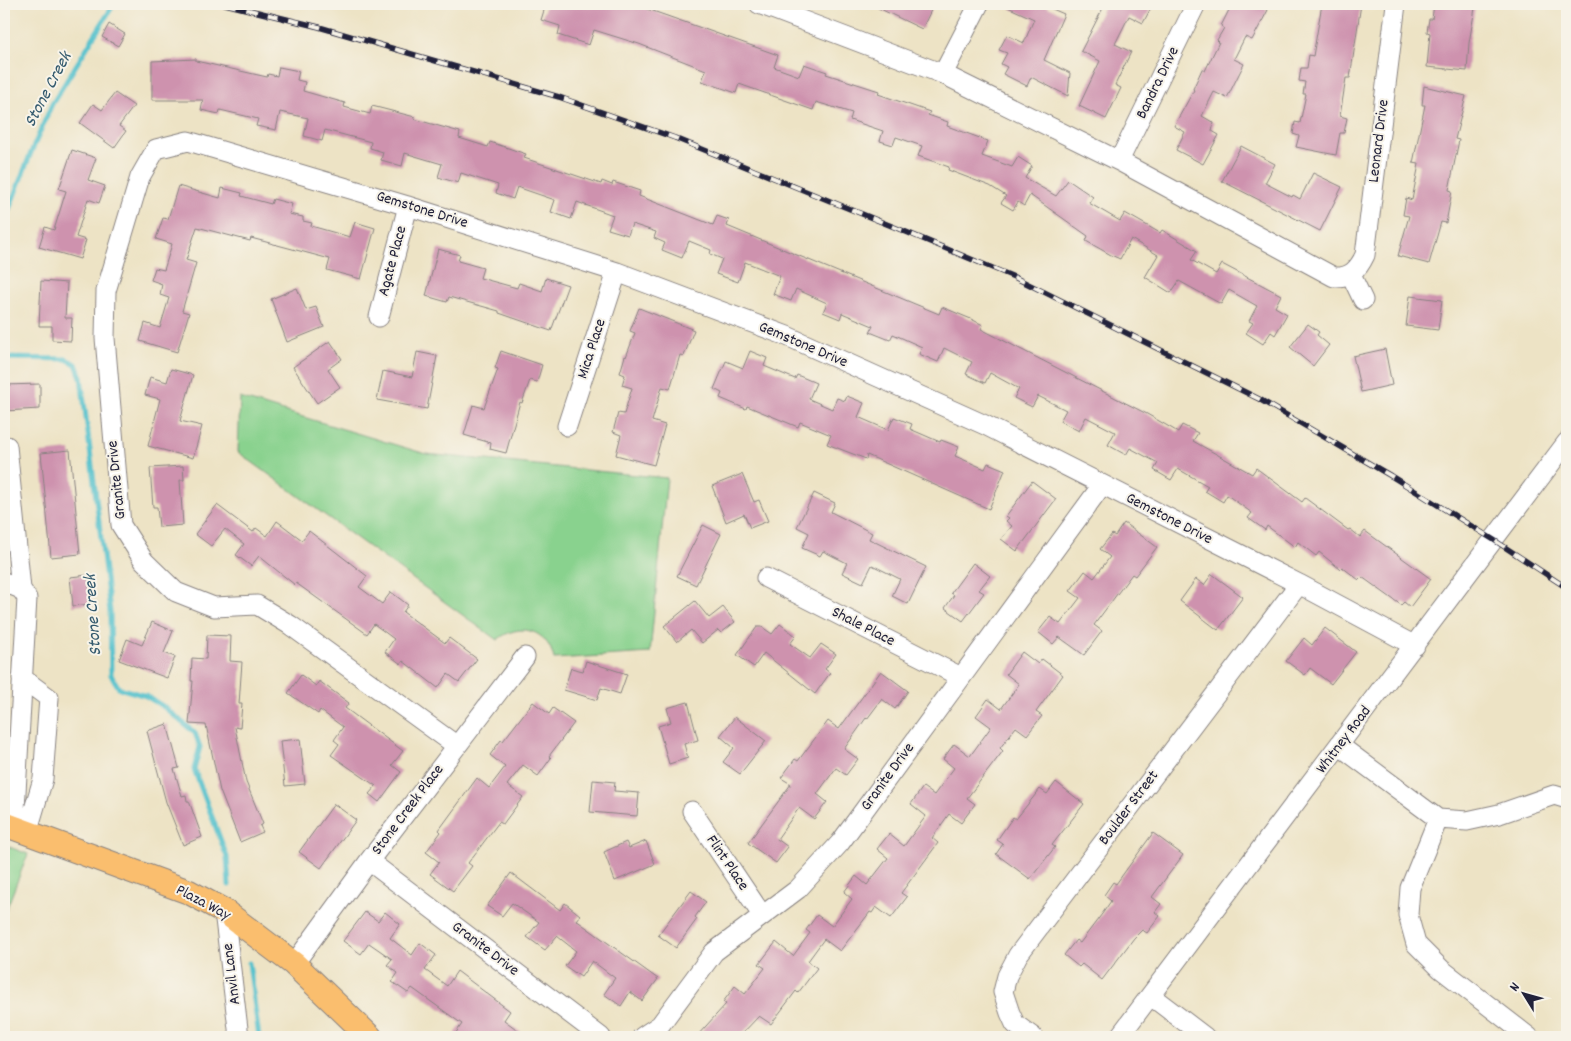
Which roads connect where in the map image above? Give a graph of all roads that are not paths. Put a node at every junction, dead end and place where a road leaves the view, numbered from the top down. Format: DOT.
graph roads {
  1 [pos="759,4"];
  2 [pos="979,4"];
  3 [pos="1196,4"];
  4 [pos="1396,4"];
  5 [pos="942,74"];
  6 [pos="156,149"];
  7 [pos="1119,161"];
  8 [pos="408,206"];
  9 [pos="617,272"];
  10 [pos="1351,275"];
  11 [pos="1363,300"];
  12 [pos="379,317"];
  13 [pos="567,426"];
  14 [pos="1567,442"];
  15 [pos="4,446"];
  16 [pos="1102,485"];
  17 [pos="766,578"];
  18 [pos="1299,584"];
  19 [pos="12,586"];
  20 [pos="1415,646"];
  21 [pos="525,657"];
  22 [pos="961,677"];
  23 [pos="22,678"];
  24 [pos="457,746"];
  25 [pos="1340,746"];
  26 [pos="1567,799"];
  27 [pos="692,811"];
  28 [pos="1438,819"];
  29 [pos="15,828"];
  30 [pos="369,861"];
  31 [pos="224,912"];
  32 [pos="762,915"];
  33 [pos="294,964"];
  34 [pos="1151,996"];
  35 [pos="239,1037"];
  36 [pos="370,1037"];
  37 [pos="602,1037"];
  38 [pos="642,1037"];
  39 [pos="1033,1037"];
  40 [pos="1119,1037"];
  41 [pos="1205,1037"];
  42 [pos="1529,1037"];
  1 -- 5 [label="street"];
  2 -- 5 [label="street"];
  3 -- 7 [label="street, Bandra Drive"];
  4 -- 10 [label="street, Leonard Drive"];
  5 -- 7 [label="street"];
  6 -- 8 [label="street, Gemstone Drive"];
  6 -- 24 [label="street, Granite Drive"];
  7 -- 10 [label="street"];
  8 -- 9 [label="street, Gemstone Drive"];
  8 -- 12 [label="street, Agate Place"];
  9 -- 13 [label="street, Mica Place"];
  9 -- 16 [label="street, Gemstone Drive"];
  10 -- 11 [label="street"];
  14 -- 20 [label="street, Whitney Road"];
  15 -- 19 [label="street"];
  16 -- 18 [label="street, Gemstone Drive"];
  16 -- 22 [label="street, Granite Drive"];
  17 -- 22 [label="street, Shale Place"];
  18 -- 20 [label="street, Gemstone Drive"];
  18 -- 39 [label="street, Boulder Street"];
  19 -- 23 [label="street"];
  20 -- 25 [label="street, Whitney Road"];
  21 -- 24 [label="street, Stone Creek Place"];
  22 -- 32 [label="street, Granite Drive"];
  23 -- 29 [label="street"];
  23 -- 29 [label="street"];
  24 -- 30 [label="street, Stone Creek Place"];
  25 -- 28 [label="street"];
  25 -- 34 [label="street, Whitney Road"];
  26 -- 28 [label="street"];
  27 -- 32 [label="street, Flint Place"];
  28 -- 42 [label="street"];
  29 -- 31 [label="main road, Plaza Way"];
  30 -- 33 [label="street, Stone Creek Place"];
  30 -- 37 [label="street, Granite Drive"];
  31 -- 33 [label="main road, Plaza Way"];
  31 -- 35 [label="street, Anvil Lane"];
  32 -- 38 [label="street, Granite Drive"];
  33 -- 36 [label="main road, Plaza Way"];
  34 -- 40 [label="street, Whitney Road"];
  34 -- 41 [label="street"];
}
